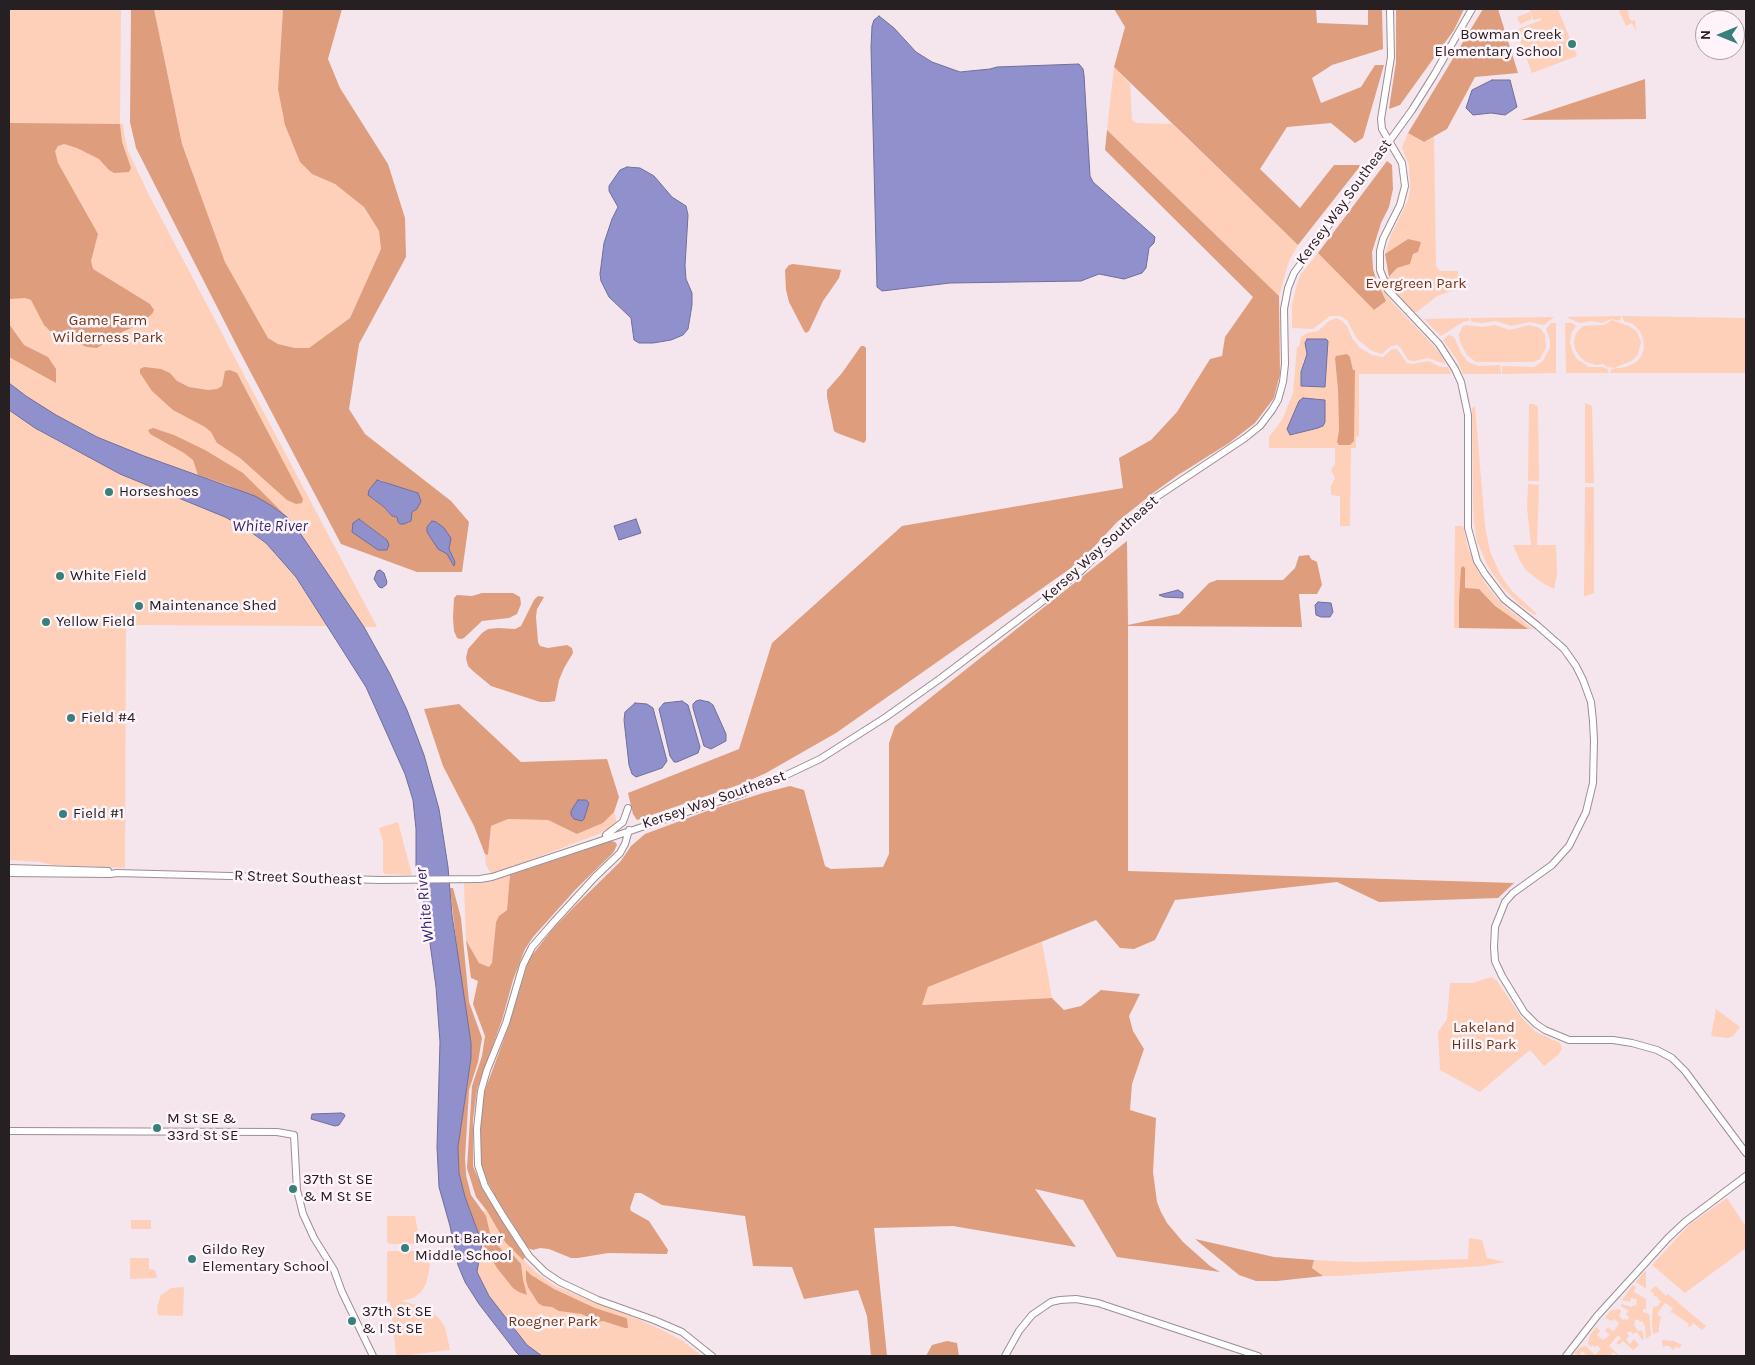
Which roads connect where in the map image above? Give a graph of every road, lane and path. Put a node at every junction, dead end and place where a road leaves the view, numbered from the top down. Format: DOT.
graph roads {
  1 [pos="1390,9"];
  2 [pos="1472,9"];
  3 [pos="1389,141"];
  4 [pos="628,808"];
  5 [pos="629,830"];
  6 [pos="596,842"];
  7 [pos="9,868"];
  8 [pos="9,873"];
  9 [pos="117,873"];
  10 [pos="480,880"];
  11 [pos="9,1131"];
  12 [pos="1746,1153"];
  13 [pos="1746,1176"];
  14 [pos="373,1356"];
  15 [pos="712,1356"];
  16 [pos="1005,1356"];
  17 [pos="1258,1356"];
  18 [pos="1566,1356"];
  1 -- 3 [label="street"];
  2 -- 3 [label="street, Kersey Way Southeast"];
  3 -- 5 [label="street, Kersey Way Southeast"];
  3 -- 12 [label="street"];
  4 -- 6 [label="street"];
  5 -- 6 [label="street, Kersey Way Southeast"];
  5 -- 15 [label="street"];
  6 -- 10 [label="street, Kersey Way Southeast"];
  7 -- 9 [label="street, R Street Southeast"];
  8 -- 9 [label="street, R Street Southeast"];
  9 -- 10 [label="street, R Street Southeast"];
  11 -- 14 [label="street"];
  13 -- 18 [label="street"];
  16 -- 17 [label="street"];
}
